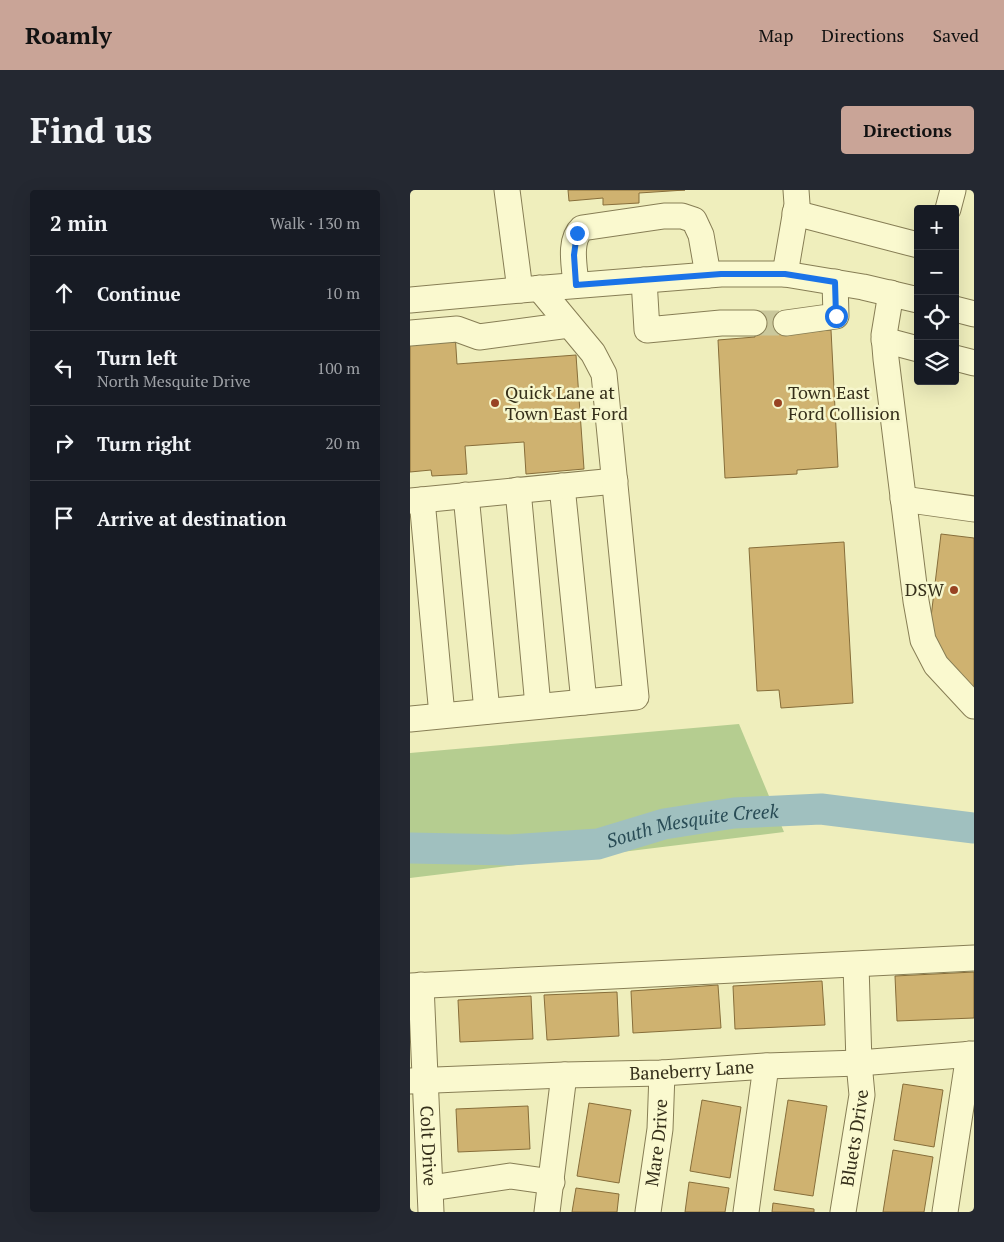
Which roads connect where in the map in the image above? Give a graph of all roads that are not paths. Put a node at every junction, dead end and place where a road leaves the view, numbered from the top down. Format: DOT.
graph roads {
  1 [pos="507,190"];
  2 [pos="953,190"];
  3 [pos="795,201"];
  4 [pos="949,205"];
  5 [pos="914,244"];
  6 [pos="785,274"];
  7 [pos="708,275"];
  8 [pos="644,280"];
  9 [pos="835,282"];
  10 [pos="576,285"];
  11 [pos="530,289"];
  12 [pos="891,293"];
  13 [pos="914,299"];
  14 [pos="410,300"];
  15 [pos="959,310"];
  16 [pos="974,314"];
  17 [pos="754,323"];
  18 [pos="786,323"];
  19 [pos="570,325"];
  20 [pos="410,333"];
  21 [pos="884,340"];
  22 [pos="914,348"];
  23 [pos="959,359"];
  24 [pos="974,363"];
  25 [pos="615,481"];
  26 [pos="562,486"];
  27 [pos="518,490"];
  28 [pos="466,495"];
  29 [pos="903,499"];
  30 [pos="416,500"];
  31 [pos="974,509"];
  32 [pos="584,702"];
  33 [pos="538,706"];
  34 [pos="974,706"];
  35 [pos="487,711"];
  36 [pos="442,715"];
  37 [pos="410,718"];
  38 [pos="974,958"];
  39 [pos="856,965"];
  40 [pos="415,986"];
  41 [pos="971,1054"];
  42 [pos="859,1063"];
  43 [pos="766,1066"];
  44 [pos="662,1074"];
  45 [pos="564,1075"];
  46 [pos="417,1081"];
  47 [pos="552,1182"];
  48 [pos="431,1188"];
  49 [pos="431,1212"];
  50 [pos="547,1212"];
  51 [pos="648,1212"];
  52 [pos="746,1212"];
  53 [pos="843,1212"];
  54 [pos="945,1212"];
  1 -- 11 [label="street"];
  2 -- 4 [label="street"];
  3 -- 5 [label="street"];
  3 -- 6 [label="street"];
  6 -- 7 [label="street"];
  6 -- 9 [label="street"];
  7 -- 8 [label="street"];
  7 -- 10 [label="street"];
  8 -- 10 [label="street"];
  8 -- 17 [label="street"];
  9 -- 12 [label="street"];
  9 -- 18 [label="street"];
  10 -- 11 [label="street"];
  11 -- 14 [label="street"];
  11 -- 19 [label="street"];
  12 -- 13 [label="street"];
  12 -- 21 [label="street"];
  15 -- 16 [label="street"];
  19 -- 20 [label="street"];
  19 -- 25 [label="street"];
  21 -- 22 [label="street"];
  21 -- 29 [label="street"];
  23 -- 24 [label="street"];
  25 -- 26 [label="street"];
  25 -- 32 [label="street"];
  26 -- 27 [label="street"];
  26 -- 32 [label="street"];
  27 -- 28 [label="street"];
  27 -- 33 [label="street"];
  28 -- 30 [label="street"];
  28 -- 35 [label="street"];
  29 -- 31 [label="street"];
  29 -- 34 [label="street"];
  30 -- 36 [label="street"];
  32 -- 33 [label="street"];
  33 -- 35 [label="street"];
  35 -- 36 [label="street"];
  36 -- 37 [label="street"];
  38 -- 39 [label="street"];
  39 -- 40 [label="street"];
  39 -- 42 [label="street, Bluets Drive"];
  40 -- 46 [label="street, Colt Drive"];
  41 -- 42 [label="street, Baneberry Lane"];
  41 -- 54 [label="street"];
  42 -- 43 [label="street, Baneberry Lane"];
  42 -- 53 [label="street, Bluets Drive"];
  43 -- 44 [label="street, Baneberry Lane"];
  43 -- 52 [label="street"];
  44 -- 45 [label="street, Baneberry Lane"];
  44 -- 51 [label="street, Mare Drive"];
  45 -- 46 [label="street, Baneberry Lane"];
  45 -- 47 [label="street"];
  46 -- 48 [label="street, Colt Drive"];
  47 -- 48 [label="street"];
  47 -- 50 [label="street"];
  48 -- 49 [label="street, Colt Drive"];
}
